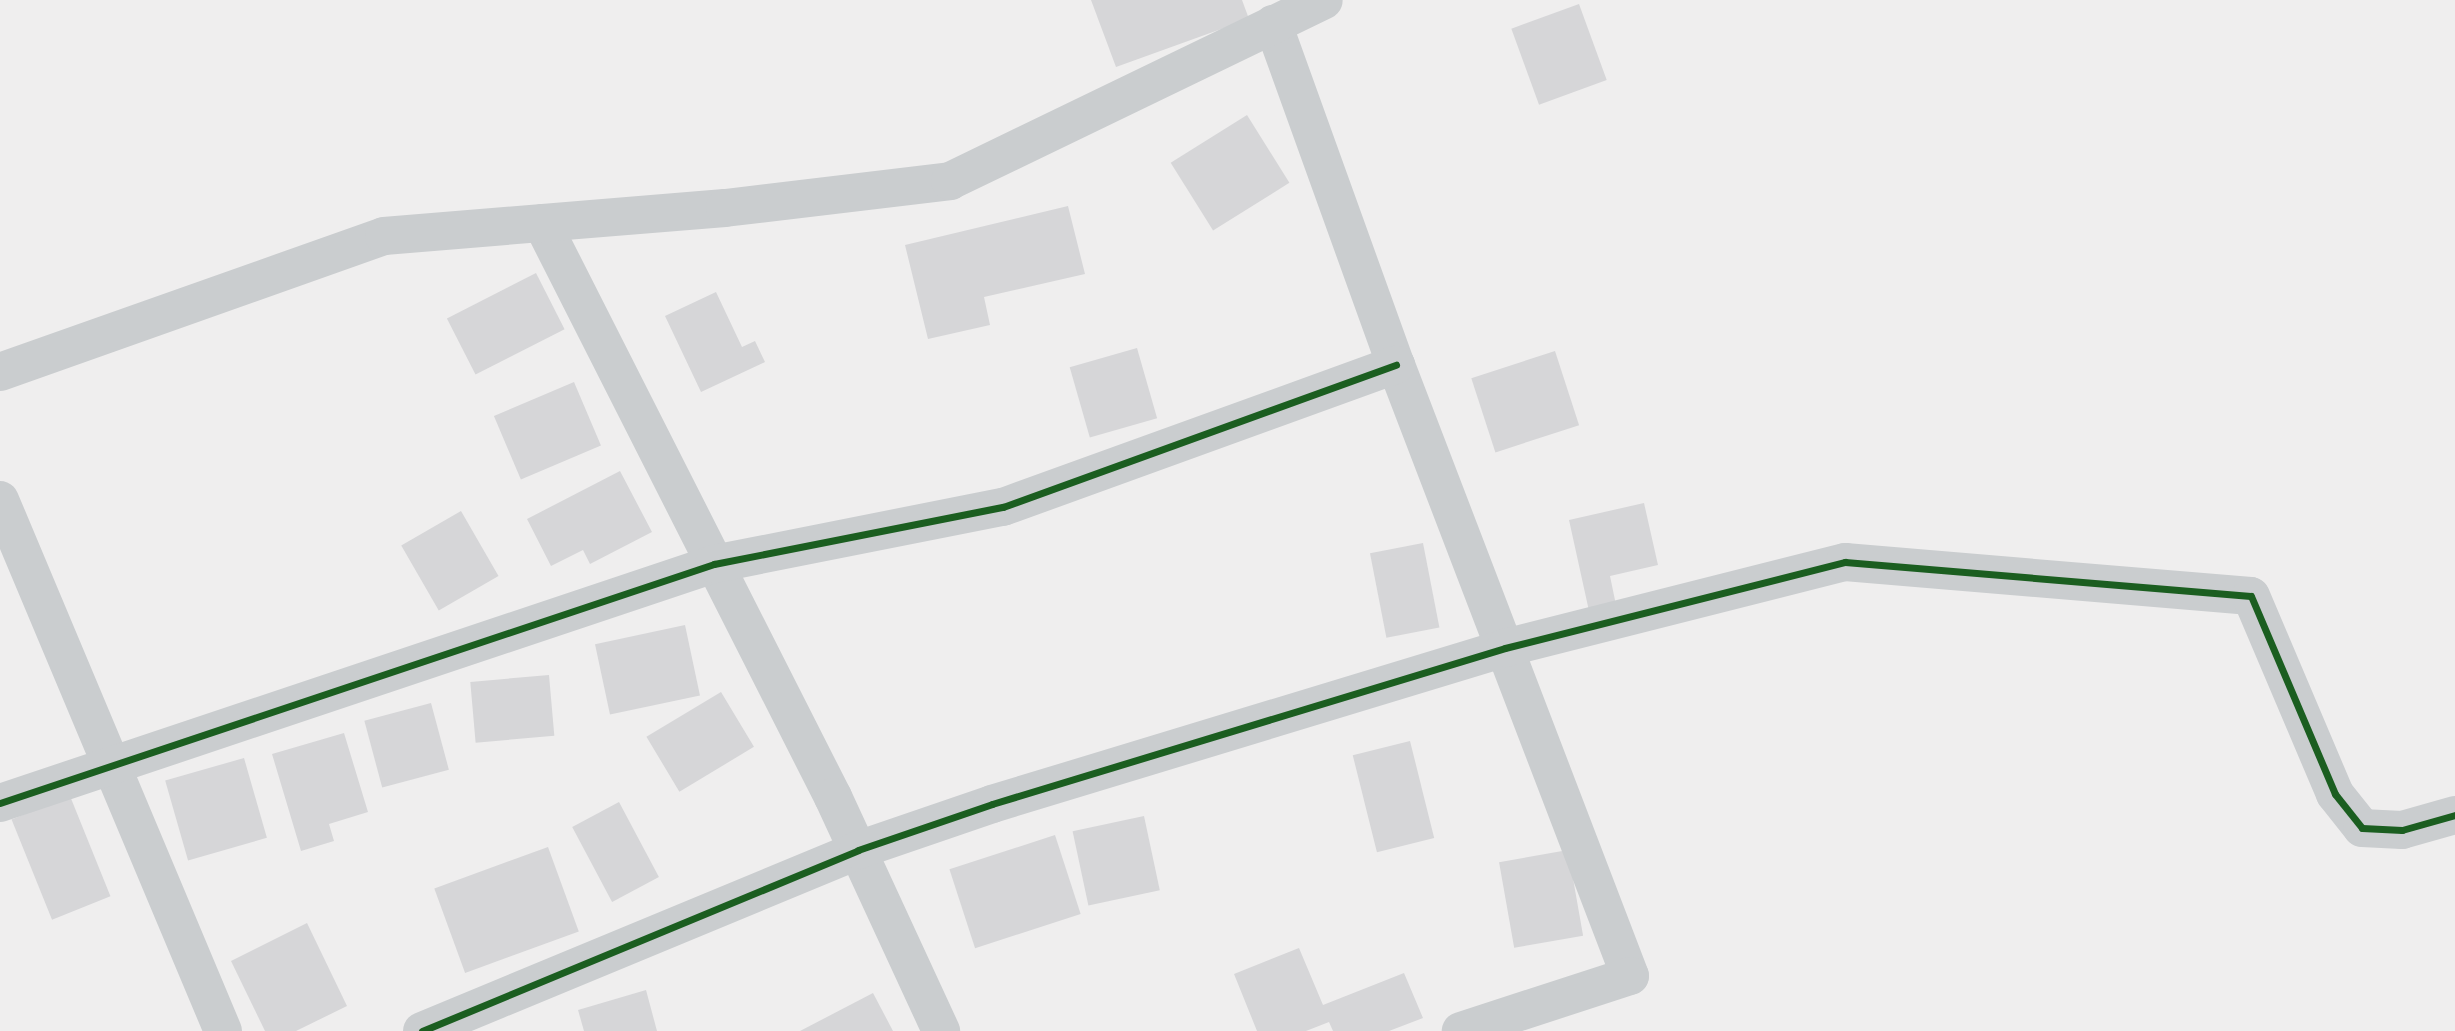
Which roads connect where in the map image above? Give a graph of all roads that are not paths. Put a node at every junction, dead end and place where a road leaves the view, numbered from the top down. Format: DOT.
graph roads {
  1 [pos="1324,0"];
  2 [pos="1273,24"];
  3 [pos="542,223"];
  4 [pos="1396,365"];
  5 [pos="0,372"];
  6 [pos="0,500"];
  7 [pos="715,564"];
  8 [pos="1505,648"];
  9 [pos="112,766"];
  10 [pos="0,803"];
  11 [pos="2455,815"];
  12 [pos="858,850"];
  13 [pos="223,1031"];
  14 [pos="422,1031"];
  15 [pos="940,1031"];
  16 [pos="1461,1031"];
  1 -- 2 [label="street"];
  2 -- 3 [label="street"];
  2 -- 4 [label="street"];
  3 -- 5 [label="street"];
  3 -- 7 [label="street"];
  4 -- 7 [label="street"];
  4 -- 8 [label="street"];
  6 -- 9 [label="street"];
  7 -- 9 [label="street"];
  7 -- 12 [label="street"];
  8 -- 11 [label="street"];
  8 -- 12 [label="street"];
  8 -- 16 [label="street"];
  9 -- 10 [label="street"];
  9 -- 13 [label="street"];
  12 -- 14 [label="street"];
  12 -- 15 [label="street"];
}
